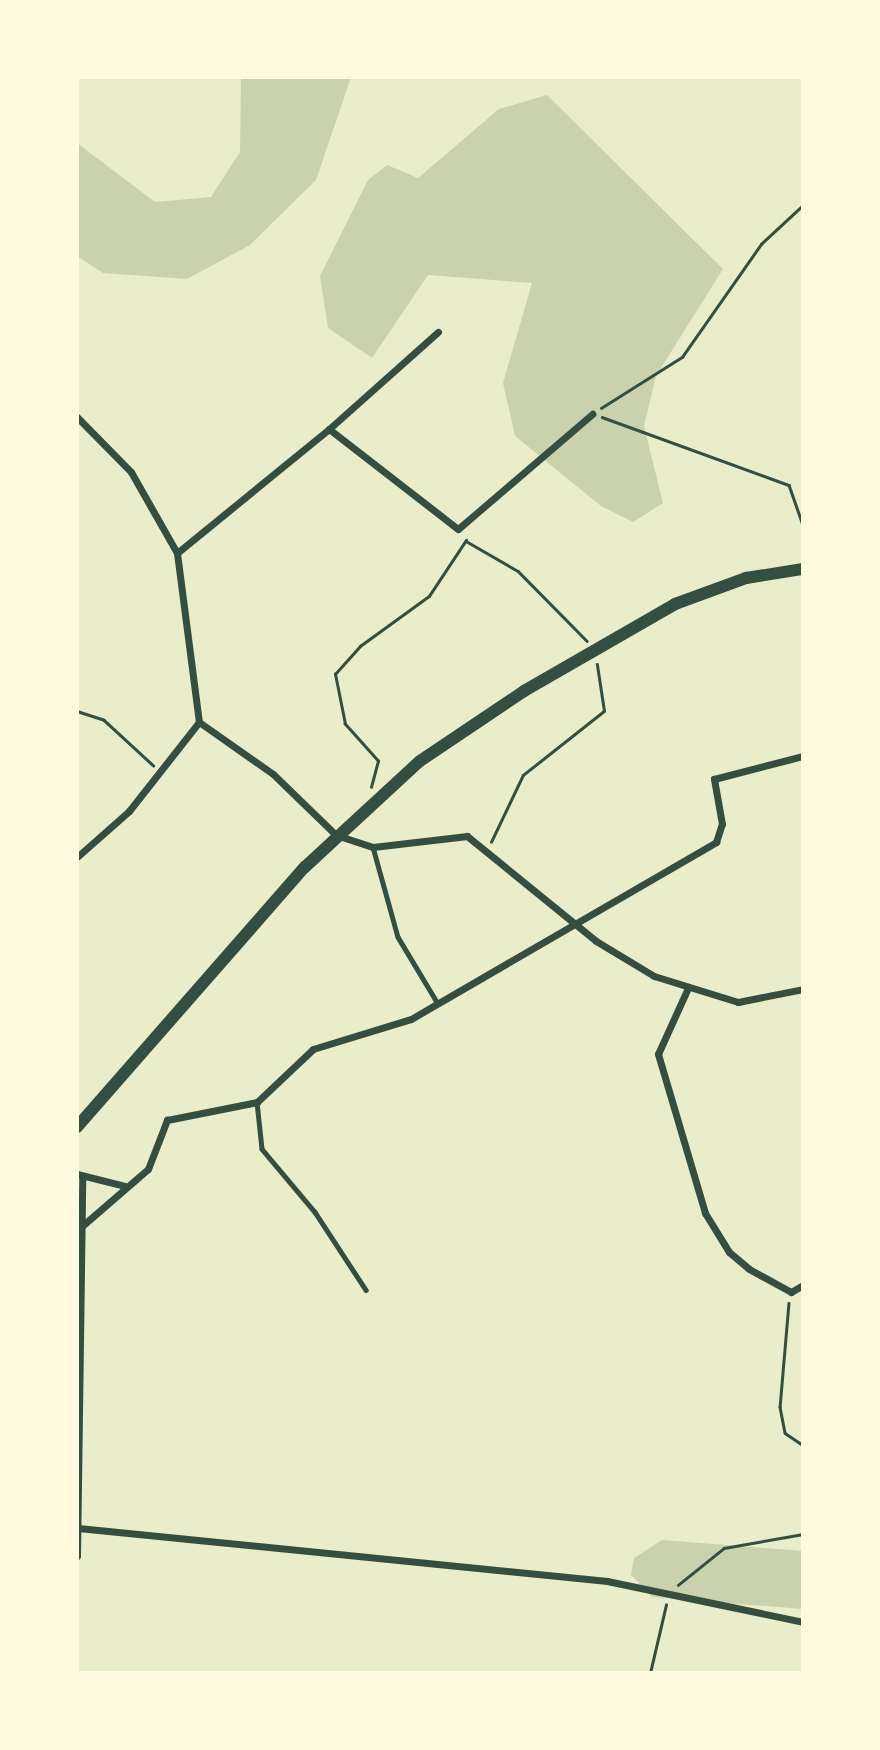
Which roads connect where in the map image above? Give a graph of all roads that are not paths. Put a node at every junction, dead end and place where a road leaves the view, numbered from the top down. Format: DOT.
graph roads {
  1 [pos="438,332"];
  2 [pos="592,414"];
  3 [pos="77,417"];
  4 [pos="329,429"];
  5 [pos="177,553"];
  6 [pos="803,569"];
  7 [pos="199,722"];
  8 [pos="803,756"];
  9 [pos="336,835"];
  10 [pos="373,847"];
  11 [pos="77,857"];
  12 [pos="577,922"];
  13 [pos="803,989"];
  14 [pos="687,990"];
  15 [pos="436,1002"];
  16 [pos="257,1102"];
  17 [pos="77,1127"];
  18 [pos="79,1175"];
  19 [pos="125,1186"];
  20 [pos="82,1226"];
  21 [pos="803,1285"];
  22 [pos="366,1290"];
  23 [pos="78,1528"];
  24 [pos="77,1556"];
  25 [pos="803,1622"];
  1 -- 4 [label="street"];
  2 -- 4 [label="street"];
  3 -- 5 [label="street"];
  4 -- 5 [label="street"];
  5 -- 7 [label="street"];
  6 -- 9 [label="main road"];
  7 -- 9 [label="street"];
  7 -- 11 [label="street"];
  8 -- 12 [label="street"];
  9 -- 10 [label="street"];
  9 -- 17 [label="main road"];
  10 -- 12 [label="street"];
  10 -- 15 [label="lane"];
  12 -- 14 [label="street"];
  12 -- 15 [label="street"];
  13 -- 14 [label="street"];
  14 -- 21 [label="street"];
  15 -- 16 [label="street"];
  16 -- 19 [label="street"];
  16 -- 22 [label="lane"];
  18 -- 19 [label="street"];
  18 -- 20 [label="street"];
  19 -- 20 [label="street"];
  20 -- 23 [label="street"];
  23 -- 24 [label="street"];
  23 -- 25 [label="street"];
}
